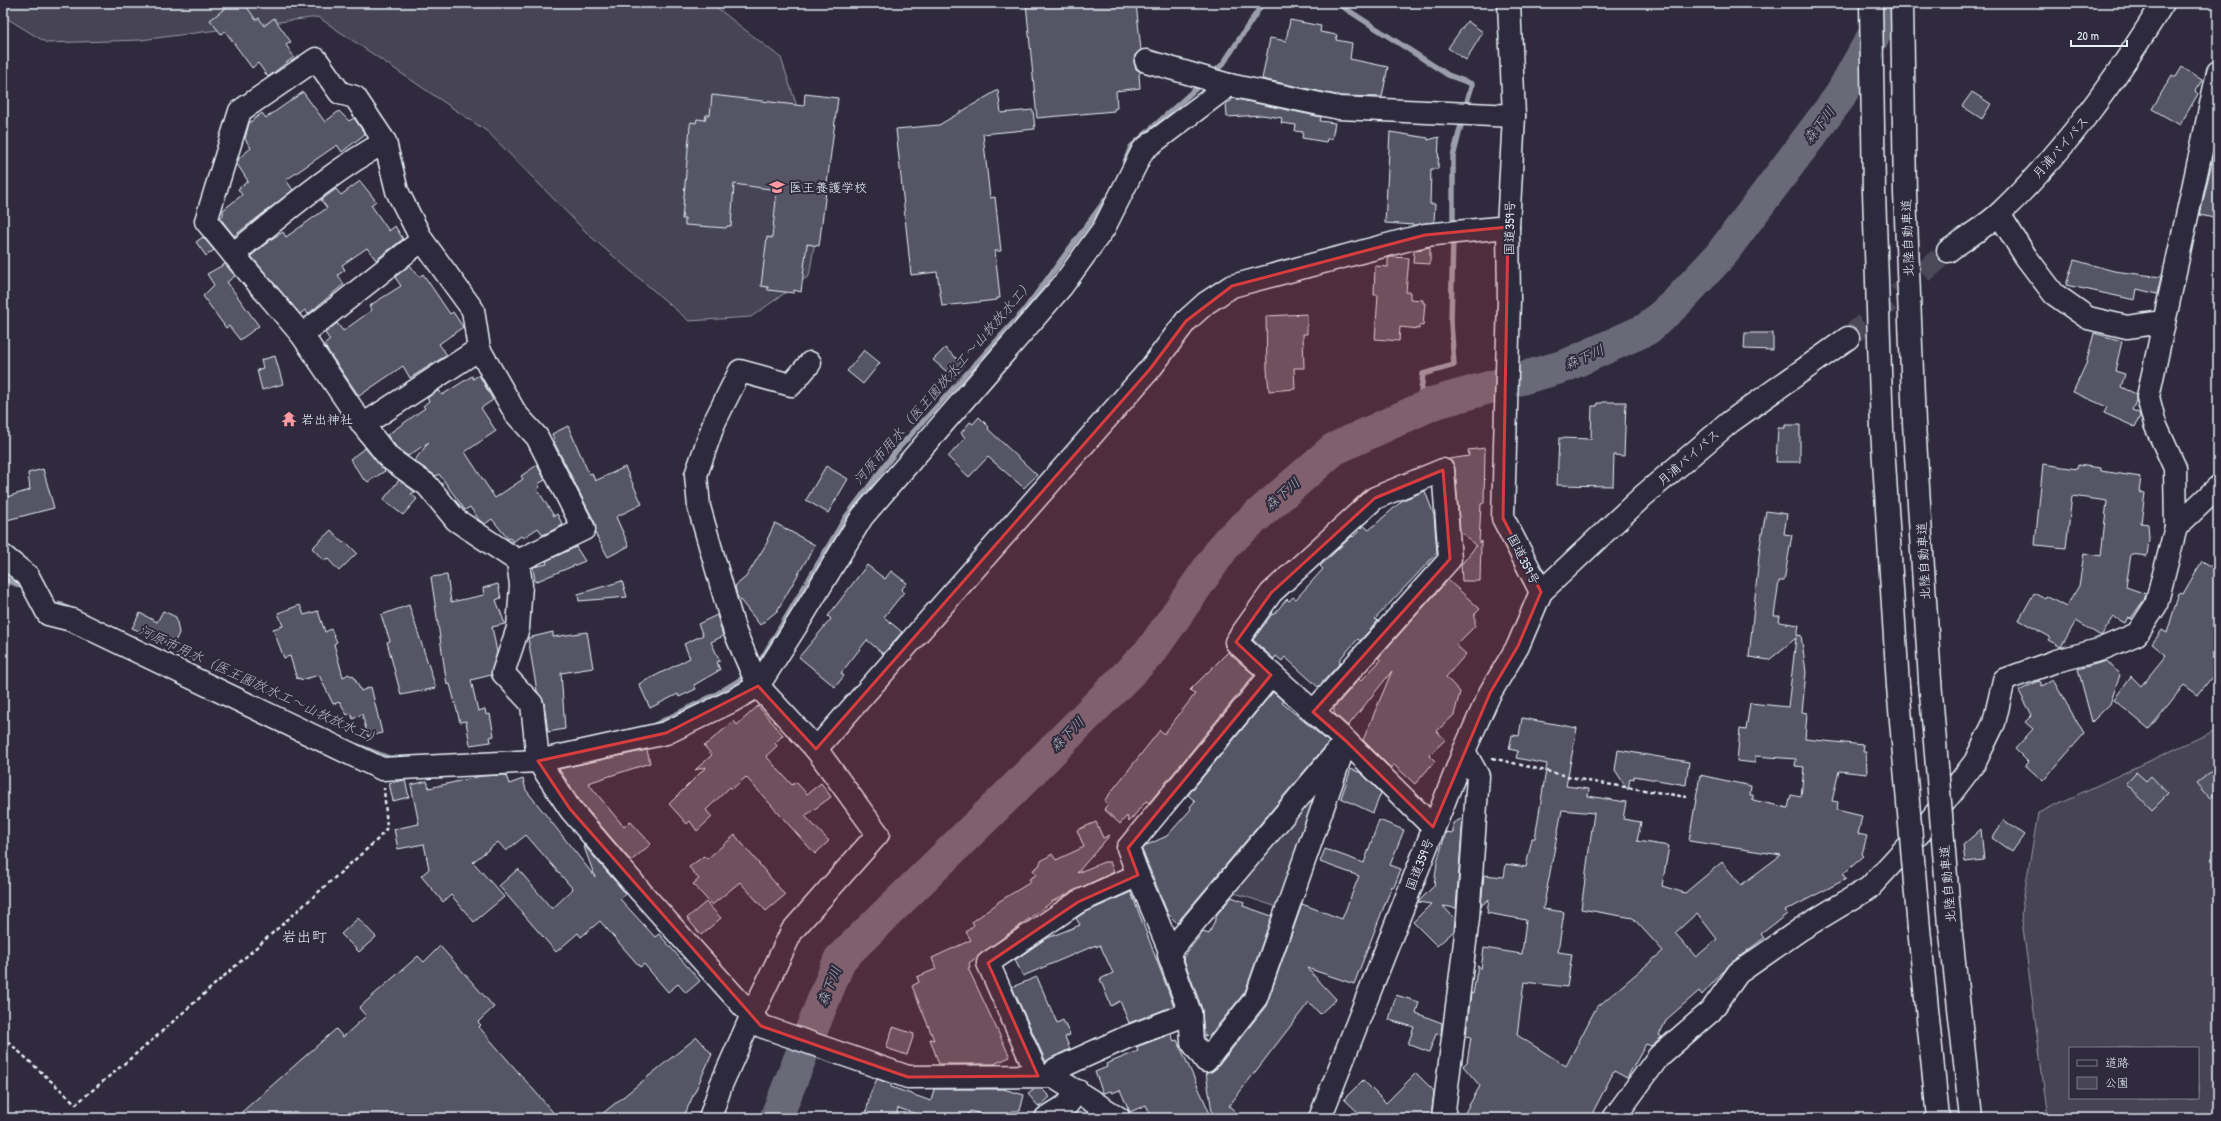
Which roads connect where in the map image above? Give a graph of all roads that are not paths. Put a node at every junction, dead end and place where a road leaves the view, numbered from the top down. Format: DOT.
graph roads {
  1 [pos="1509,3"];
  2 [pos="1871,3"];
  3 [pos="1902,3"];
  4 [pos="2163,3"];
  5 [pos="1148,61"];
  6 [pos="2218,72"];
  7 [pos="1222,83"];
  8 [pos="1514,116"];
  9 [pos="385,142"];
  10 [pos="1999,214"];
  11 [pos="1508,227"];
  12 [pos="422,240"];
  13 [pos="1948,251"];
  14 [pos="233,254"];
  15 [pos="2163,322"];
  16 [pos="302,335"];
  17 [pos="1848,338"];
  18 [pos="480,349"];
  19 [pos="810,363"];
  20 [pos="363,425"];
  21 [pos="2218,487"];
  22 [pos="2176,527"];
  23 [pos="3,556"];
  24 [pos="518,561"];
  25 [pos="1541,592"];
  26 [pos="1271,675"];
  27 [pos="754,677"];
  28 [pos="1313,712"];
  29 [pos="1346,741"];
  30 [pos="816,749"];
  31 [pos="1464,751"];
  32 [pos="538,761"];
  33 [pos="1433,826"];
  34 [pos="1138,875"];
  35 [pos="1170,951"];
  36 [pos="1190,1013"];
  37 [pos="757,1021"];
  38 [pos="1045,1076"];
  39 [pos="1078,1091"];
  40 [pos="710,1118"];
  41 [pos="1046,1118"];
  42 [pos="1119,1118"];
  43 [pos="1320,1118"];
  44 [pos="1443,1118"];
  45 [pos="1614,1118"];
  46 [pos="1938,1118"];
  47 [pos="1971,1118"];
  1 -- 8 [label="main road, 国道359号"];
  2 -- 46 [label="main road, bridge"];
  3 -- 47 [label="main road, 北陸自動車道, bridge"];
  4 -- 10 [label="main road, 月浦バイパス"];
  5 -- 7 [label="main road"];
  6 -- 15 [label="main road"];
  7 -- 8 [label="main road"];
  7 -- 27 [label="main road"];
  8 -- 11 [label="main road, 国道359号"];
  9 -- 12 [label="main road"];
  9 -- 14 [label="main road"];
  9 -- 14 [label="main road"];
  10 -- 13 [label="main road, 月浦バイパス"];
  10 -- 15 [label="main road"];
  11 -- 25 [label="main road, 国道359号"];
  11 -- 30 [label="main road"];
  12 -- 16 [label="main road"];
  12 -- 18 [label="main road"];
  14 -- 16 [label="main road"];
  15 -- 22 [label="main road"];
  16 -- 20 [label="main road"];
  17 -- 25 [label="main road, 月浦バイパス"];
  18 -- 20 [label="main road"];
  18 -- 24 [label="main road"];
  19 -- 27 [label="main road"];
  20 -- 24 [label="main road"];
  21 -- 22 [label="main road"];
  22 -- 45 [label="main road"];
  23 -- 32 [label="main road"];
  24 -- 32 [label="main road"];
  25 -- 31 [label="main road, 国道359号"];
  26 -- 28 [label="main road"];
  26 -- 28 [label="main road"];
  26 -- 34 [label="main road"];
  27 -- 30 [label="main road"];
  27 -- 32 [label="main road"];
  28 -- 29 [label="main road"];
  29 -- 33 [label="main road"];
  29 -- 35 [label="main road"];
  29 -- 36 [label="main road"];
  30 -- 37 [label="main road"];
  31 -- 33 [label="main road, 国道359号"];
  31 -- 44 [label="main road"];
  32 -- 37 [label="main road"];
  33 -- 43 [label="main road, 国道359号"];
  34 -- 35 [label="main road"];
  34 -- 38 [label="main road"];
  35 -- 36 [label="main road"];
  36 -- 38 [label="main road"];
  37 -- 38 [label="main road"];
  37 -- 40 [label="main road"];
  38 -- 39 [label="main road"];
  39 -- 41 [label="main road"];
  39 -- 42 [label="main road"];
}
